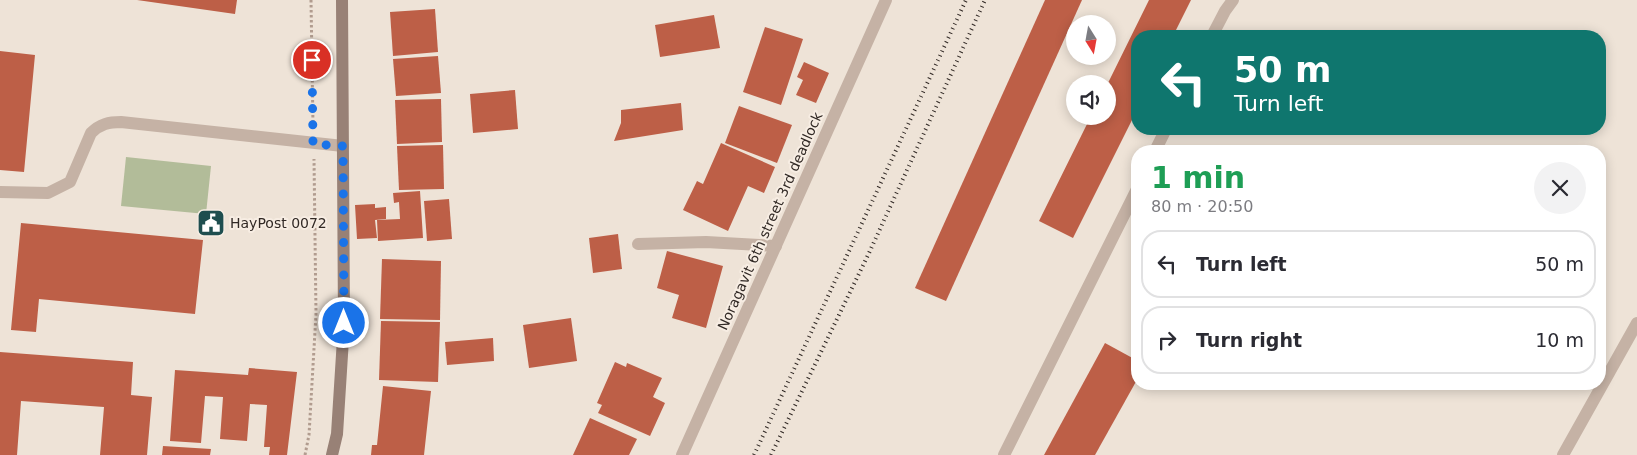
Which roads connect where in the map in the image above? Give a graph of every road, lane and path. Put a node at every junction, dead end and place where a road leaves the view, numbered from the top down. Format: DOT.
graph roads {
  1 [pos="311,0"];
  2 [pos="342,0"];
  3 [pos="886,0"];
  4 [pos="1233,0"];
  5 [pos="1215,30"];
  6 [pos="313,144"];
  7 [pos="343,146"];
  8 [pos="0,192"];
  9 [pos="1131,201"];
  10 [pos="638,244"];
  11 [pos="776,246"];
  12 [pos="1637,323"];
  13 [pos="1606,378"];
  14 [pos="1599,390"];
  15 [pos="305,455"];
  16 [pos="332,455"];
  17 [pos="682,455"];
  18 [pos="1004,455"];
  19 [pos="1563,455"];
  1 -- 6 [label="path"];
  2 -- 7 [label="main road"];
  3 -- 11 [label="street, Noragavit 6th street 3rd deadlock"];
  4 -- 5 [label="street"];
  6 -- 7 [label="street"];
  6 -- 8 [label="street"];
  6 -- 15 [label="path"];
  7 -- 16 [label="main road"];
  9 -- 18 [label="street"];
  10 -- 11 [label="street"];
  11 -- 17 [label="street, Noragavit 6th street 3rd deadlock"];
  12 -- 13 [label="street"];
  14 -- 19 [label="street"];
}
